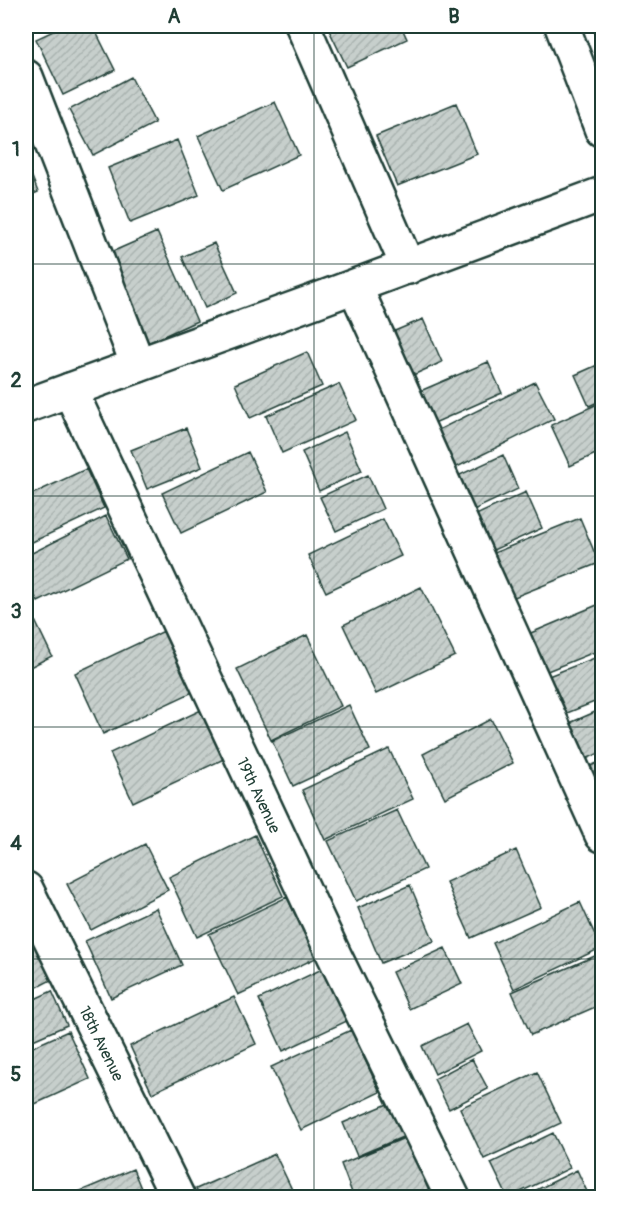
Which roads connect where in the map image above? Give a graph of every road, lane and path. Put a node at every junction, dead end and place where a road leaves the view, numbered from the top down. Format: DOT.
graph roads {
  1 [pos="303,26"];
  2 [pos="562,26"];
  3 [pos="26,77"];
  4 [pos="603,130"];
  5 [pos="603,194"];
  6 [pos="408,267"];
  7 [pos="355,287"];
  8 [pos="138,365"];
  9 [pos="70,390"];
  10 [pos="26,406"];
  11 [pos="603,835"];
  12 [pos="26,889"];
  13 [pos="178,1197"];
  14 [pos="453,1197"];
  1 -- 6 [label="street"];
  2 -- 4 [label="street"];
  3 -- 8 [label="street"];
  5 -- 6 [label="street"];
  6 -- 7 [label="street"];
  7 -- 8 [label="street"];
  7 -- 11 [label="street"];
  8 -- 9 [label="street"];
  9 -- 10 [label="street"];
  9 -- 14 [label="street, 19th Avenue"];
  12 -- 13 [label="street, 18th Avenue"];
}
